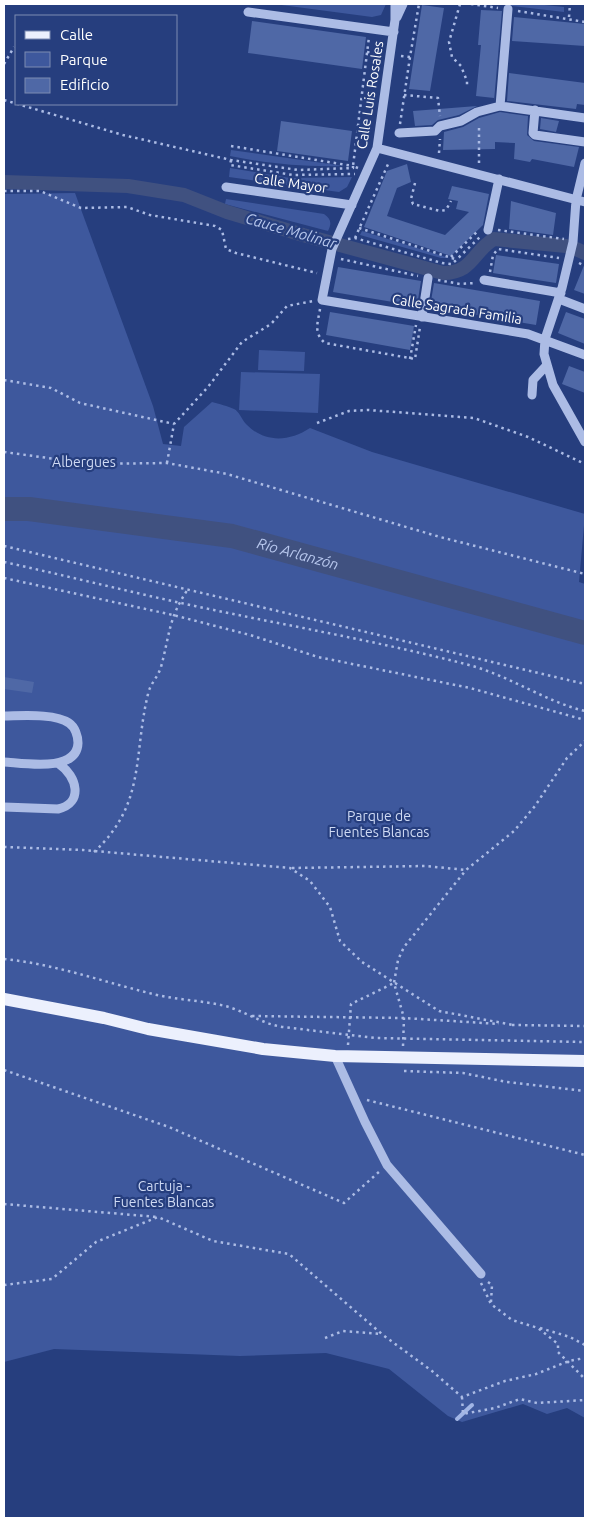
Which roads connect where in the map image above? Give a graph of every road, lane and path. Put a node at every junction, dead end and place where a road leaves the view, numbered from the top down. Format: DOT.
graph roads {
  1 [pos="395,4"];
  2 [pos="403,4"];
  3 [pos="460,4"];
  4 [pos="471,4"];
  5 [pos="570,4"];
  6 [pos="508,10"];
  7 [pos="248,12"];
  8 [pos="569,17"];
  9 [pos="396,20"];
  10 [pos="585,22"];
  11 [pos="370,29"];
  12 [pos="394,32"];
  13 [pos="14,47"];
  14 [pos="410,57"];
  15 [pos="4,64"];
  16 [pos="467,88"];
  17 [pos="404,96"];
  18 [pos="21,105"];
  19 [pos="500,106"];
  20 [pos="535,110"];
  21 [pos="585,118"];
  22 [pos="440,126"];
  23 [pos="479,128"];
  24 [pos="399,132"];
  25 [pos="585,142"];
  26 [pos="231,146"];
  27 [pos="377,148"];
  28 [pos="231,160"];
  29 [pos="394,160"];
  30 [pos="585,163"];
  31 [pos="479,165"];
  32 [pos="353,166"];
  33 [pos="366,175"];
  34 [pos="381,178"];
  35 [pos="500,179"];
  36 [pos="415,184"];
  37 [pos="226,187"];
  38 [pos="4,191"];
  39 [pos="451,201"];
  40 [pos="581,201"];
  41 [pos="352,206"];
  42 [pos="491,215"];
  43 [pos="359,228"];
  44 [pos="488,230"];
  45 [pos="355,238"];
  46 [pos="347,240"];
  47 [pos="573,241"];
  48 [pos="569,256"];
  49 [pos="451,257"];
  50 [pos="458,260"];
  51 [pos="336,265"];
  52 [pos="326,276"];
  53 [pos="428,278"];
  54 [pos="484,280"];
  55 [pos="560,296"];
  56 [pos="322,300"];
  57 [pos="585,309"];
  58 [pos="422,317"];
  59 [pos="414,324"];
  60 [pos="545,340"];
  61 [pos="585,355"];
  62 [pos="410,358"];
  63 [pos="546,366"];
  64 [pos="4,380"];
  65 [pos="532,395"];
  66 [pos="317,423"];
  67 [pos="174,424"];
  68 [pos="585,442"];
  69 [pos="4,452"];
  70 [pos="167,463"];
  71 [pos="585,464"];
  72 [pos="4,546"];
  73 [pos="4,562"];
  74 [pos="585,574"];
  75 [pos="4,578"];
  76 [pos="188,589"];
  77 [pos="179,603"];
  78 [pos="173,615"];
  79 [pos="585,684"];
  80 [pos="585,711"];
  81 [pos="4,716"];
  82 [pos="585,720"];
  83 [pos="585,740"];
  84 [pos="4,762"];
  85 [pos="59,764"];
  86 [pos="4,807"];
  87 [pos="4,847"];
  88 [pos="94,852"];
  89 [pos="290,868"];
  90 [pos="466,870"];
  91 [pos="4,960"];
  92 [pos="394,983"];
  93 [pos="4,999"];
  94 [pos="251,1016"];
  95 [pos="350,1017"];
  96 [pos="404,1018"];
  97 [pos="513,1025"];
  98 [pos="585,1026"];
  99 [pos="348,1034"];
  100 [pos="403,1039"];
  101 [pos="585,1042"];
  102 [pos="341,1056"];
  103 [pos="403,1058"];
  104 [pos="585,1061"];
  105 [pos="4,1070"];
  106 [pos="403,1071"];
  107 [pos="585,1091"];
  108 [pos="353,1097"];
  109 [pos="585,1155"];
  110 [pos="387,1165"];
  111 [pos="4,1204"];
  112 [pos="158,1217"];
  113 [pos="481,1274"];
  114 [pos="4,1285"];
  115 [pos="491,1304"];
  116 [pos="538,1328"];
  117 [pos="383,1335"];
  118 [pos="325,1338"];
  119 [pos="585,1346"];
  120 [pos="585,1358"];
  121 [pos="570,1361"];
  122 [pos="585,1379"];
  123 [pos="462,1398"];
  124 [pos="585,1400"];
  1 -- 9 [label="street, Calle Luis Rosales"];
  2 -- 9 [label="street"];
  3 -- 16 [label="path"];
  4 -- 6 [label="path"];
  5 -- 8 [label="path"];
  6 -- 8 [label="path"];
  6 -- 19 [label="street"];
  7 -- 11 [label="street"];
  8 -- 10 [label="path"];
  9 -- 12 [label="street, Calle Luis Rosales"];
  11 -- 12 [label="street"];
  11 -- 32 [label="path"];
  12 -- 27 [label="street, Calle Luis Rosales"];
  13 -- 15 [label="path"];
  14 -- 17 [label="path"];
  17 -- 22 [label="path"];
  17 -- 24 [label="path"];
  18 -- 28 [label="path"];
  19 -- 20 [label="street"];
  19 -- 22 [label="street"];
  20 -- 21 [label="street"];
  20 -- 25 [label="street"];
  22 -- 24 [label="street"];
  23 -- 31 [label="path"];
  26 -- 32 [label="path, Calle Mayor"];
  27 -- 33 [label="street, Calle Luis Rosales"];
  27 -- 35 [label="street"];
  28 -- 32 [label="path"];
  28 -- 33 [label="path"];
  29 -- 34 [label="path"];
  30 -- 40 [label="street"];
  32 -- 33 [label="path, Calle Mayor"];
  33 -- 34 [label="path"];
  33 -- 41 [label="street, Calle Luis Rosales"];
  34 -- 43 [label="path"];
  35 -- 40 [label="street"];
  35 -- 42 [label="street"];
  36 -- 39 [label="path"];
  37 -- 41 [label="street, Calle Mayor"];
  38 -- 52 [label="path"];
  40 -- 47 [label="street"];
  41 -- 52 [label="street, Calle Luis Rosales"];
  42 -- 44 [label="street"];
  42 -- 49 [label="path"];
  43 -- 45 [label="path"];
  43 -- 49 [label="path"];
  44 -- 47 [label="path"];
  44 -- 50 [label="path"];
  45 -- 46 [label="path"];
  45 -- 50 [label="path"];
  47 -- 48 [label="street"];
  48 -- 54 [label="path"];
  48 -- 55 [label="street"];
  49 -- 50 [label="path"];
  51 -- 53 [label="path"];
  52 -- 56 [label="street, Calle Luis Rosales"];
  53 -- 54 [label="path"];
  53 -- 58 [label="street"];
  54 -- 55 [label="street"];
  55 -- 57 [label="street"];
  55 -- 60 [label="street"];
  56 -- 58 [label="street, Calle Sagrada Familia"];
  56 -- 62 [label="path"];
  56 -- 67 [label="path"];
  58 -- 60 [label="street, Calle Sagrada Familia"];
  58 -- 62 [label="path"];
  59 -- 62 [label="path"];
  60 -- 61 [label="street, Calle Sagrada Familia"];
  60 -- 63 [label="street"];
  63 -- 65 [label="street"];
  63 -- 68 [label="street"];
  64 -- 67 [label="path"];
  66 -- 71 [label="path"];
  67 -- 70 [label="path"];
  69 -- 70 [label="path"];
  70 -- 74 [label="path"];
  72 -- 76 [label="path"];
  73 -- 77 [label="path"];
  75 -- 78 [label="path"];
  76 -- 77 [label="path"];
  76 -- 79 [label="path"];
  77 -- 78 [label="path"];
  77 -- 80 [label="path"];
  78 -- 82 [label="path"];
  78 -- 88 [label="path"];
  81 -- 85 [label="street"];
  83 -- 90 [label="path"];
  84 -- 85 [label="street"];
  85 -- 86 [label="street"];
  87 -- 88 [label="path"];
  88 -- 89 [label="path"];
  89 -- 90 [label="path"];
  89 -- 92 [label="path"];
  90 -- 92 [label="path"];
  91 -- 94 [label="path"];
  92 -- 95 [label="path"];
  92 -- 96 [label="path"];
  92 -- 97 [label="path"];
  93 -- 102 [label="main road"];
  94 -- 95 [label="path"];
  94 -- 99 [label="path"];
  95 -- 96 [label="path"];
  95 -- 99 [label="path"];
  96 -- 97 [label="path"];
  96 -- 100 [label="path"];
  97 -- 98 [label="path"];
  99 -- 100 [label="path"];
  99 -- 102 [label="path"];
  100 -- 101 [label="path"];
  100 -- 103 [label="path"];
  102 -- 103 [label="main road"];
  102 -- 108 [label="street"];
  103 -- 104 [label="main road"];
  105 -- 110 [label="path"];
  106 -- 107 [label="path"];
  108 -- 109 [label="path"];
  108 -- 110 [label="street"];
  110 -- 113 [label="street"];
  111 -- 112 [label="path"];
  112 -- 114 [label="path"];
  112 -- 117 [label="path"];
  113 -- 115 [label="path"];
  113 -- 115 [label="path"];
  115 -- 116 [label="path"];
  116 -- 119 [label="path"];
  116 -- 121 [label="path"];
  117 -- 118 [label="path"];
  117 -- 123 [label="path"];
  120 -- 121 [label="path"];
  121 -- 122 [label="path"];
  121 -- 123 [label="path"];
  123 -- 124 [label="path"];
}
